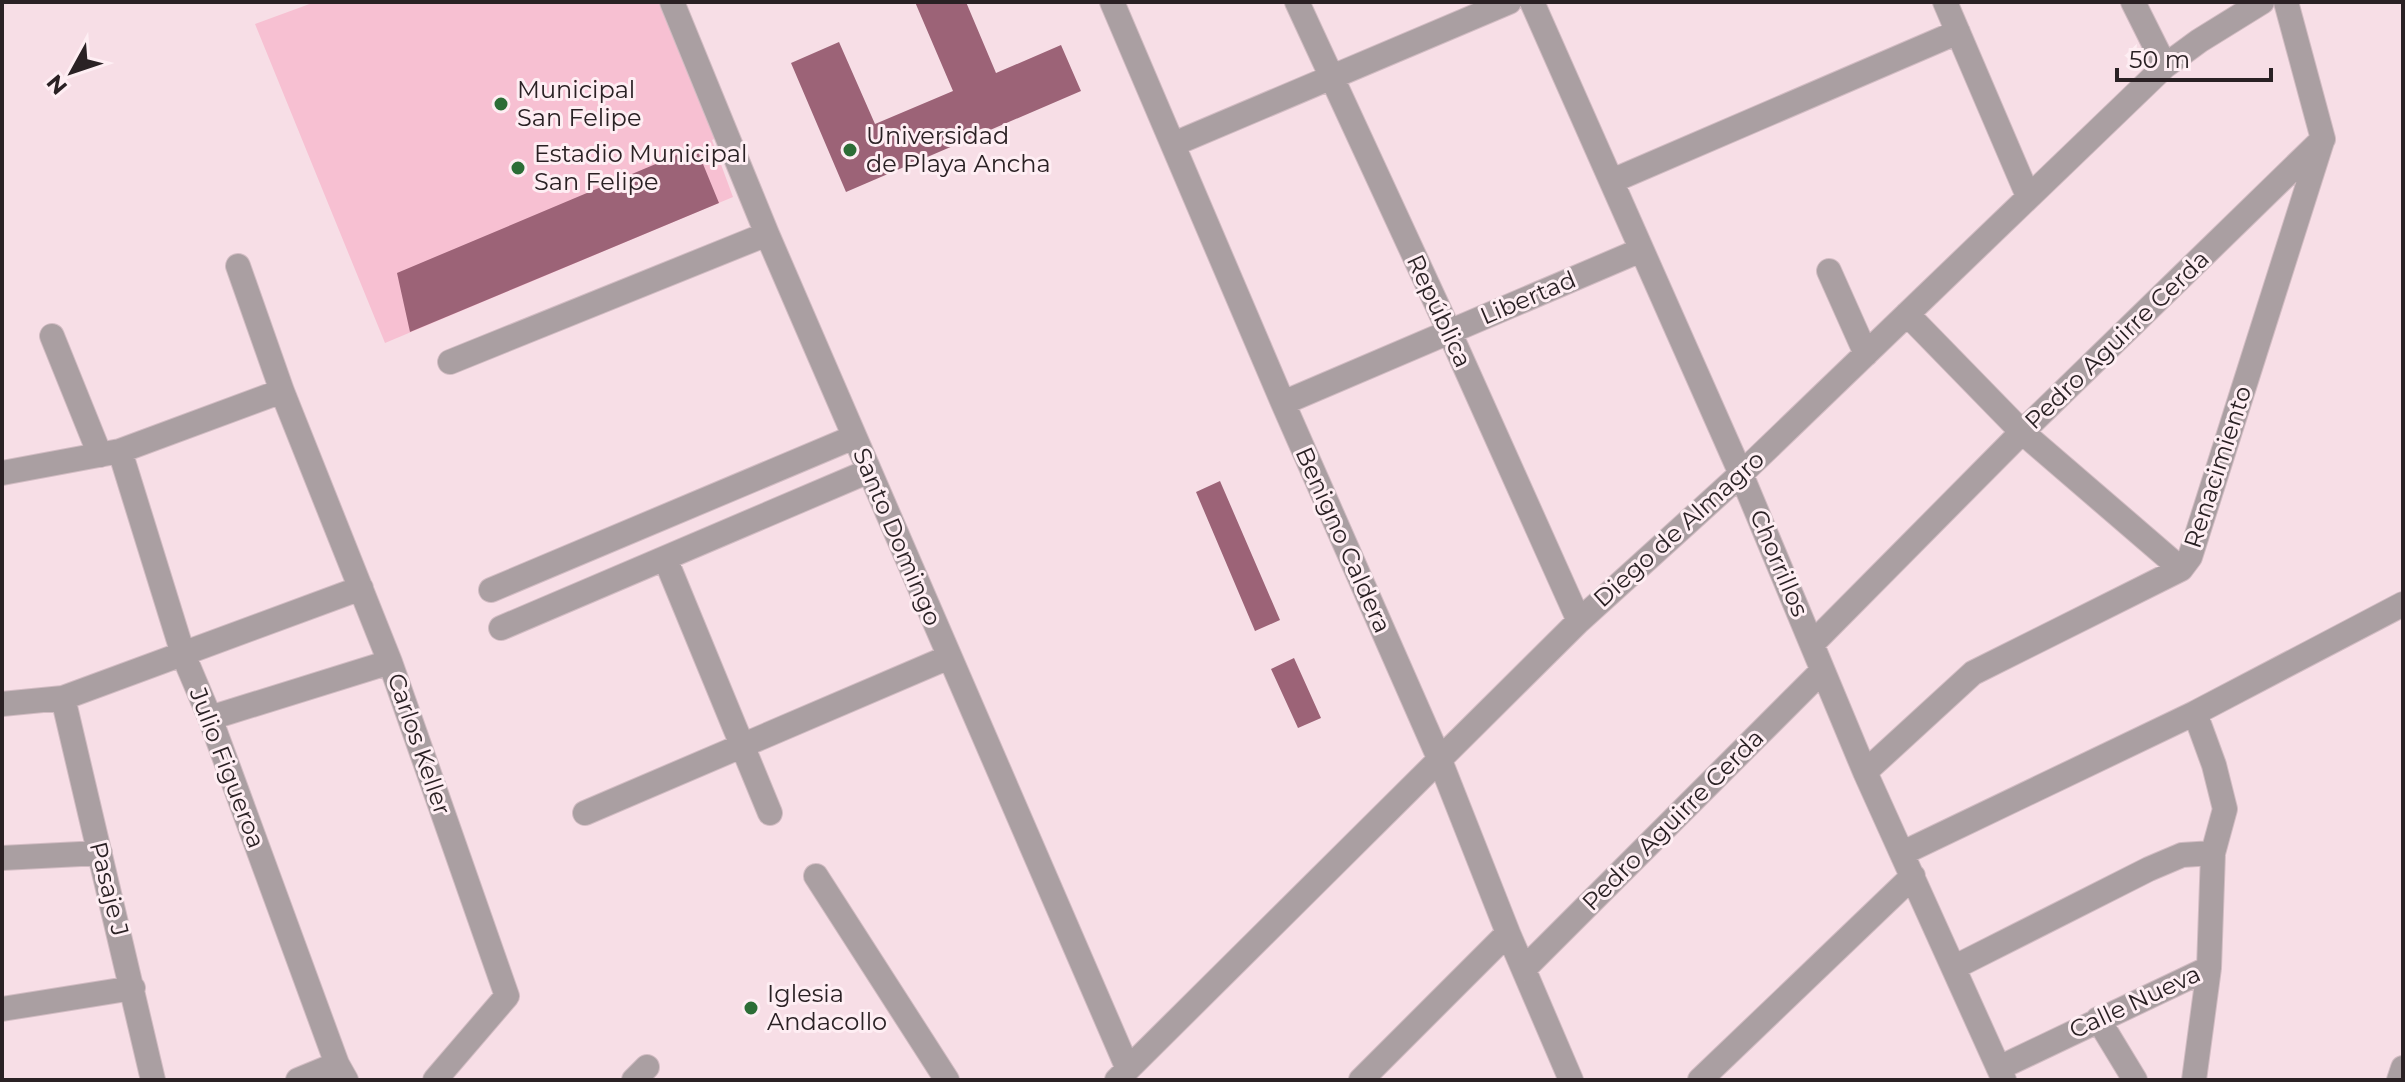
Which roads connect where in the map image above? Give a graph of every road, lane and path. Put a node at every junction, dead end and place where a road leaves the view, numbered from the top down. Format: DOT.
graph roads {
  1 [pos="672,2"];
  2 [pos="1112,2"];
  3 [pos="1297,2"];
  4 [pos="1509,2"];
  5 [pos="1532,2"];
  6 [pos="1945,2"];
  7 [pos="2133,2"];
  8 [pos="2262,2"];
  9 [pos="2286,2"];
  10 [pos="1958,32"];
  11 [pos="2165,66"];
  12 [pos="1331,78"];
  13 [pos="2323,139"];
  14 [pos="1174,144"];
  15 [pos="1612,181"];
  16 [pos="2028,196"];
  17 [pos="767,234"];
  18 [pos="1641,250"];
  19 [pos="238,266"];
  20 [pos="1829,271"];
  21 [pos="1907,314"];
  22 [pos="1449,331"];
  23 [pos="52,336"];
  24 [pos="1866,354"];
  25 [pos="450,362"];
  26 [pos="282,391"];
  27 [pos="1283,403"];
  28 [pos="2022,432"];
  29 [pos="854,437"];
  30 [pos="110,453"];
  31 [pos="869,471"];
  32 [pos="2,473"];
  33 [pos="1741,474"];
  34 [pos="665,558"];
  35 [pos="2181,569"];
  36 [pos="361,588"];
  37 [pos="491,590"];
  38 [pos="2403,604"];
  39 [pos="1579,621"];
  40 [pos="501,628"];
  41 [pos="1813,643"];
  42 [pos="183,654"];
  43 [pos="949,657"];
  44 [pos="390,662"];
  45 [pos="1822,671"];
  46 [pos="63,698"];
  47 [pos="2,704"];
  48 [pos="2195,713"];
  49 [pos="210,718"];
  50 [pos="741,745"];
  51 [pos="1439,758"];
  52 [pos="1865,772"];
  53 [pos="585,813"];
  54 [pos="770,813"];
  55 [pos="100,853"];
  56 [pos="2213,853"];
  57 [pos="2,858"];
  58 [pos="1908,865"];
  59 [pos="816,876"];
  60 [pos="1508,933"];
  61 [pos="1955,967"];
  62 [pos="2209,968"];
  63 [pos="1524,969"];
  64 [pos="133,988"];
  65 [pos="2,1009"];
  66 [pos="2098,1019"];
  67 [pos="2403,1068"];
  68 [pos="342,1072"];
  69 [pos="1122,1074"];
  70 [pos="2002,1074"];
  71 [pos="1371,1077"];
  72 [pos="153,1080"];
  73 [pos="298,1080"];
  74 [pos="435,1080"];
  75 [pos="947,1080"];
  76 [pos="1571,1080"];
  77 [pos="1700,1080"];
  78 [pos="2135,1080"];
  79 [pos="2194,1080"];
  80 [pos="2399,1080"];
  1 -- 17 [label="street, Santo Domingo"];
  2 -- 14 [label="street, Benigno Caldera"];
  3 -- 12 [label="street, República"];
  4 -- 12 [label="street"];
  5 -- 15 [label="street, Chorrillos"];
  6 -- 10 [label="street"];
  7 -- 11 [label="street"];
  8 -- 11 [label="street, Diego de Almagro"];
  9 -- 13 [label="street"];
  10 -- 15 [label="street"];
  10 -- 16 [label="street"];
  11 -- 16 [label="street, Diego de Almagro"];
  12 -- 14 [label="street"];
  12 -- 22 [label="street, República"];
  13 -- 28 [label="street, Pedro Aguirre Cerda"];
  13 -- 35 [label="street, Renacimiento"];
  14 -- 27 [label="street, Benigno Caldera"];
  15 -- 18 [label="street, Chorrillos"];
  16 -- 21 [label="street, Diego de Almagro"];
  17 -- 25 [label="street"];
  17 -- 29 [label="street, Santo Domingo"];
  18 -- 22 [label="street, Libertad"];
  18 -- 33 [label="street, Chorrillos"];
  19 -- 26 [label="street, Carlos Keller"];
  20 -- 24 [label="street"];
  21 -- 24 [label="street, Diego de Almagro"];
  21 -- 28 [label="street"];
  22 -- 27 [label="street, Libertad"];
  22 -- 39 [label="street, República"];
  23 -- 30 [label="street, Julio Figueroa"];
  24 -- 33 [label="street, Diego de Almagro"];
  26 -- 30 [label="street"];
  26 -- 36 [label="street, Carlos Keller"];
  27 -- 51 [label="street, Benigno Caldera"];
  28 -- 35 [label="street"];
  28 -- 41 [label="street, Pedro Aguirre Cerda"];
  29 -- 31 [label="street, Santo Domingo"];
  29 -- 37 [label="street"];
  30 -- 32 [label="street"];
  30 -- 42 [label="street, Julio Figueroa"];
  31 -- 34 [label="street"];
  31 -- 43 [label="street, Santo Domingo"];
  33 -- 39 [label="street, Diego de Almagro"];
  33 -- 41 [label="street, Chorrillos"];
  34 -- 40 [label="street"];
  34 -- 50 [label="street"];
  35 -- 52 [label="street, Renacimiento"];
  36 -- 42 [label="street"];
  36 -- 44 [label="street, Carlos Keller"];
  38 -- 48 [label="street"];
  39 -- 51 [label="street, Diego de Almagro"];
  41 -- 45 [label="street, Chorrillos"];
  42 -- 46 [label="street"];
  42 -- 49 [label="street, Julio Figueroa"];
  43 -- 50 [label="street"];
  43 -- 69 [label="street, Santo Domingo"];
  44 -- 49 [label="street"];
  44 -- 74 [label="street, Carlos Keller"];
  45 -- 52 [label="street, Chorrillos"];
  45 -- 63 [label="street, Pedro Aguirre Cerda"];
  46 -- 47 [label="street"];
  46 -- 55 [label="street, Pasaje J"];
  48 -- 56 [label="street, Calle Nueva"];
  48 -- 58 [label="street"];
  49 -- 68 [label="street, Julio Figueroa"];
  50 -- 53 [label="street"];
  50 -- 54 [label="street"];
  51 -- 60 [label="street, Benigno Caldera"];
  51 -- 69 [label="street, Diego de Almagro"];
  52 -- 58 [label="street, Chorrillos"];
  55 -- 57 [label="street"];
  55 -- 64 [label="street, Pasaje J"];
  56 -- 61 [label="street"];
  56 -- 62 [label="street, Calle Nueva"];
  58 -- 61 [label="street, Chorrillos"];
  58 -- 77 [label="street"];
  59 -- 75 [label="street"];
  60 -- 63 [label="street, Benigno Caldera"];
  60 -- 71 [label="street"];
  61 -- 70 [label="street, Chorrillos"];
  62 -- 66 [label="street, Calle Nueva"];
  62 -- 79 [label="street"];
  63 -- 76 [label="street, Benigno Caldera"];
  64 -- 65 [label="street"];
  64 -- 72 [label="street, Pasaje J"];
  66 -- 70 [label="street, Calle Nueva"];
  66 -- 78 [label="street"];
  67 -- 80 [label="street"];
  68 -- 73 [label="street"];
}
